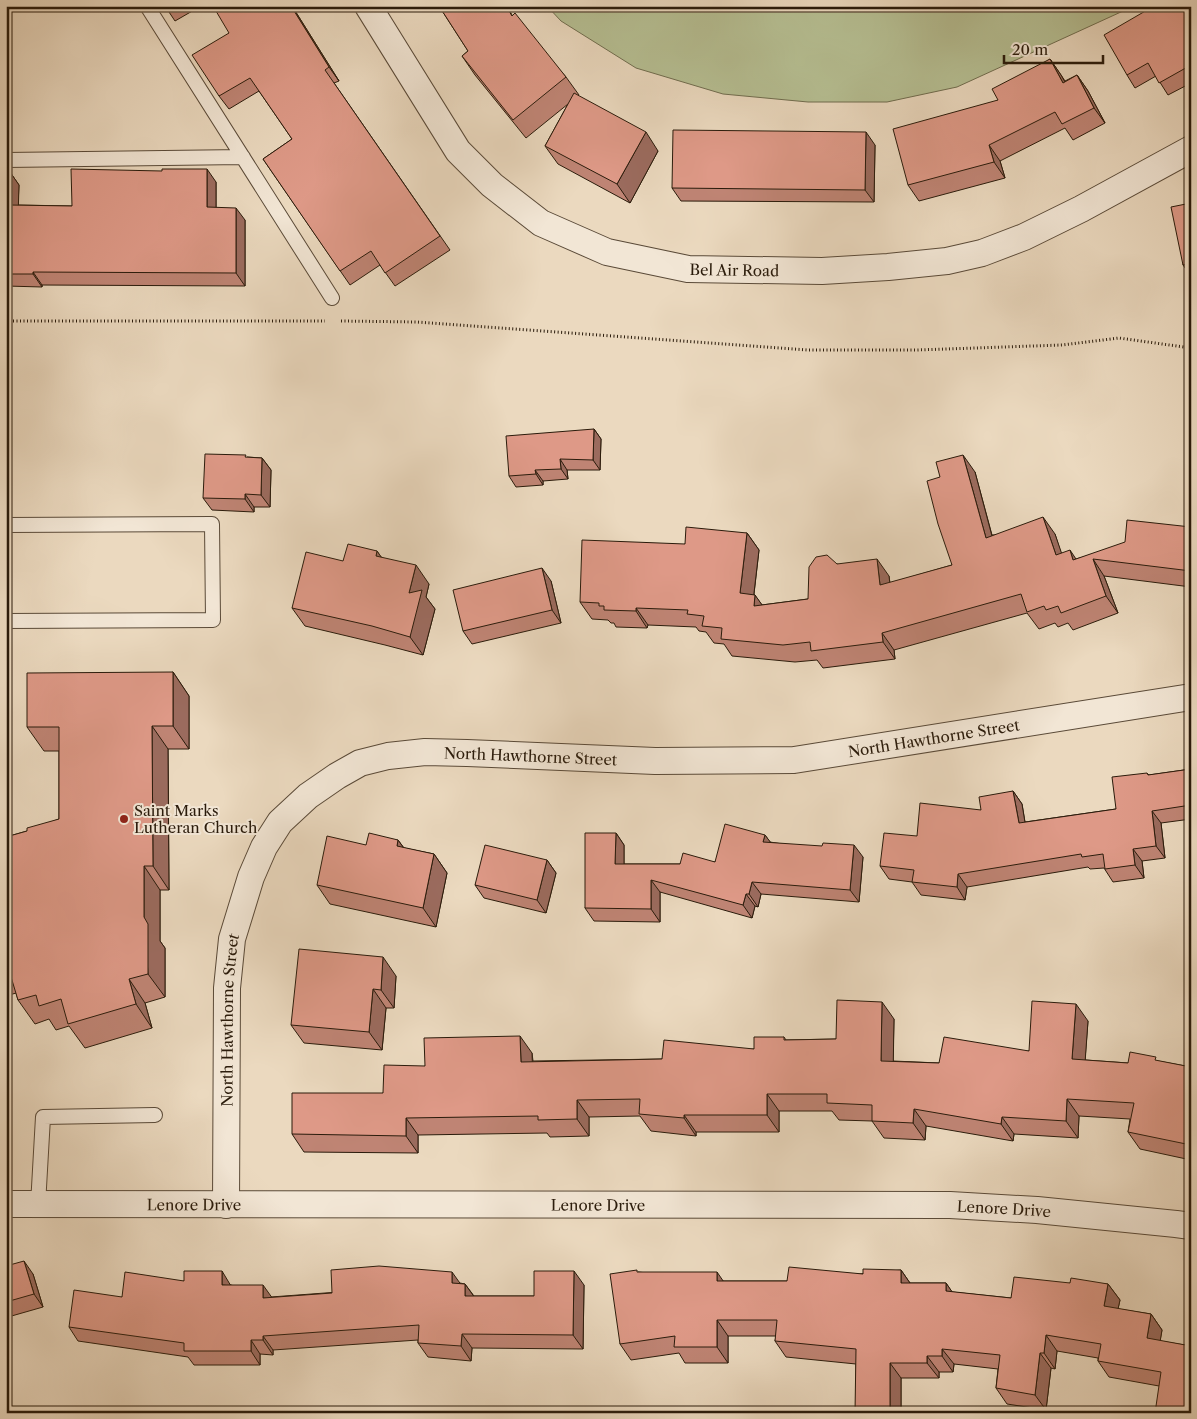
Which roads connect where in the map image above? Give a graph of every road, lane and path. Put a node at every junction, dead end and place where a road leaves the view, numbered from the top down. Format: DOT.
graph roads {
  1 [pos="147,6"];
  2 [pos="368,6"];
  3 [pos="1191,149"];
  4 [pos="243,157"];
  5 [pos="6,160"];
  6 [pos="332,298"];
  7 [pos="6,321"];
  8 [pos="329,321"];
  9 [pos="339,322"];
  10 [pos="1191,348"];
  11 [pos="6,525"];
  12 [pos="6,621"];
  13 [pos="1191,697"];
  14 [pos="155,1115"];
  15 [pos="6,1204"];
  16 [pos="38,1204"];
  17 [pos="226,1205"];
  18 [pos="1191,1226"];
  1 -- 4 [label="lane"];
  2 -- 3 [label="street, Bel Air Road"];
  4 -- 5 [label="lane"];
  4 -- 6 [label="lane"];
  7 -- 8 [label="path"];
  9 -- 10 [label="path"];
  11 -- 12 [label="lane"];
  13 -- 17 [label="street, North Hawthorne Street"];
  14 -- 16 [label="lane"];
  15 -- 16 [label="street, Lenore Drive"];
  16 -- 17 [label="street, Lenore Drive"];
  17 -- 18 [label="street, Lenore Drive"];
}
